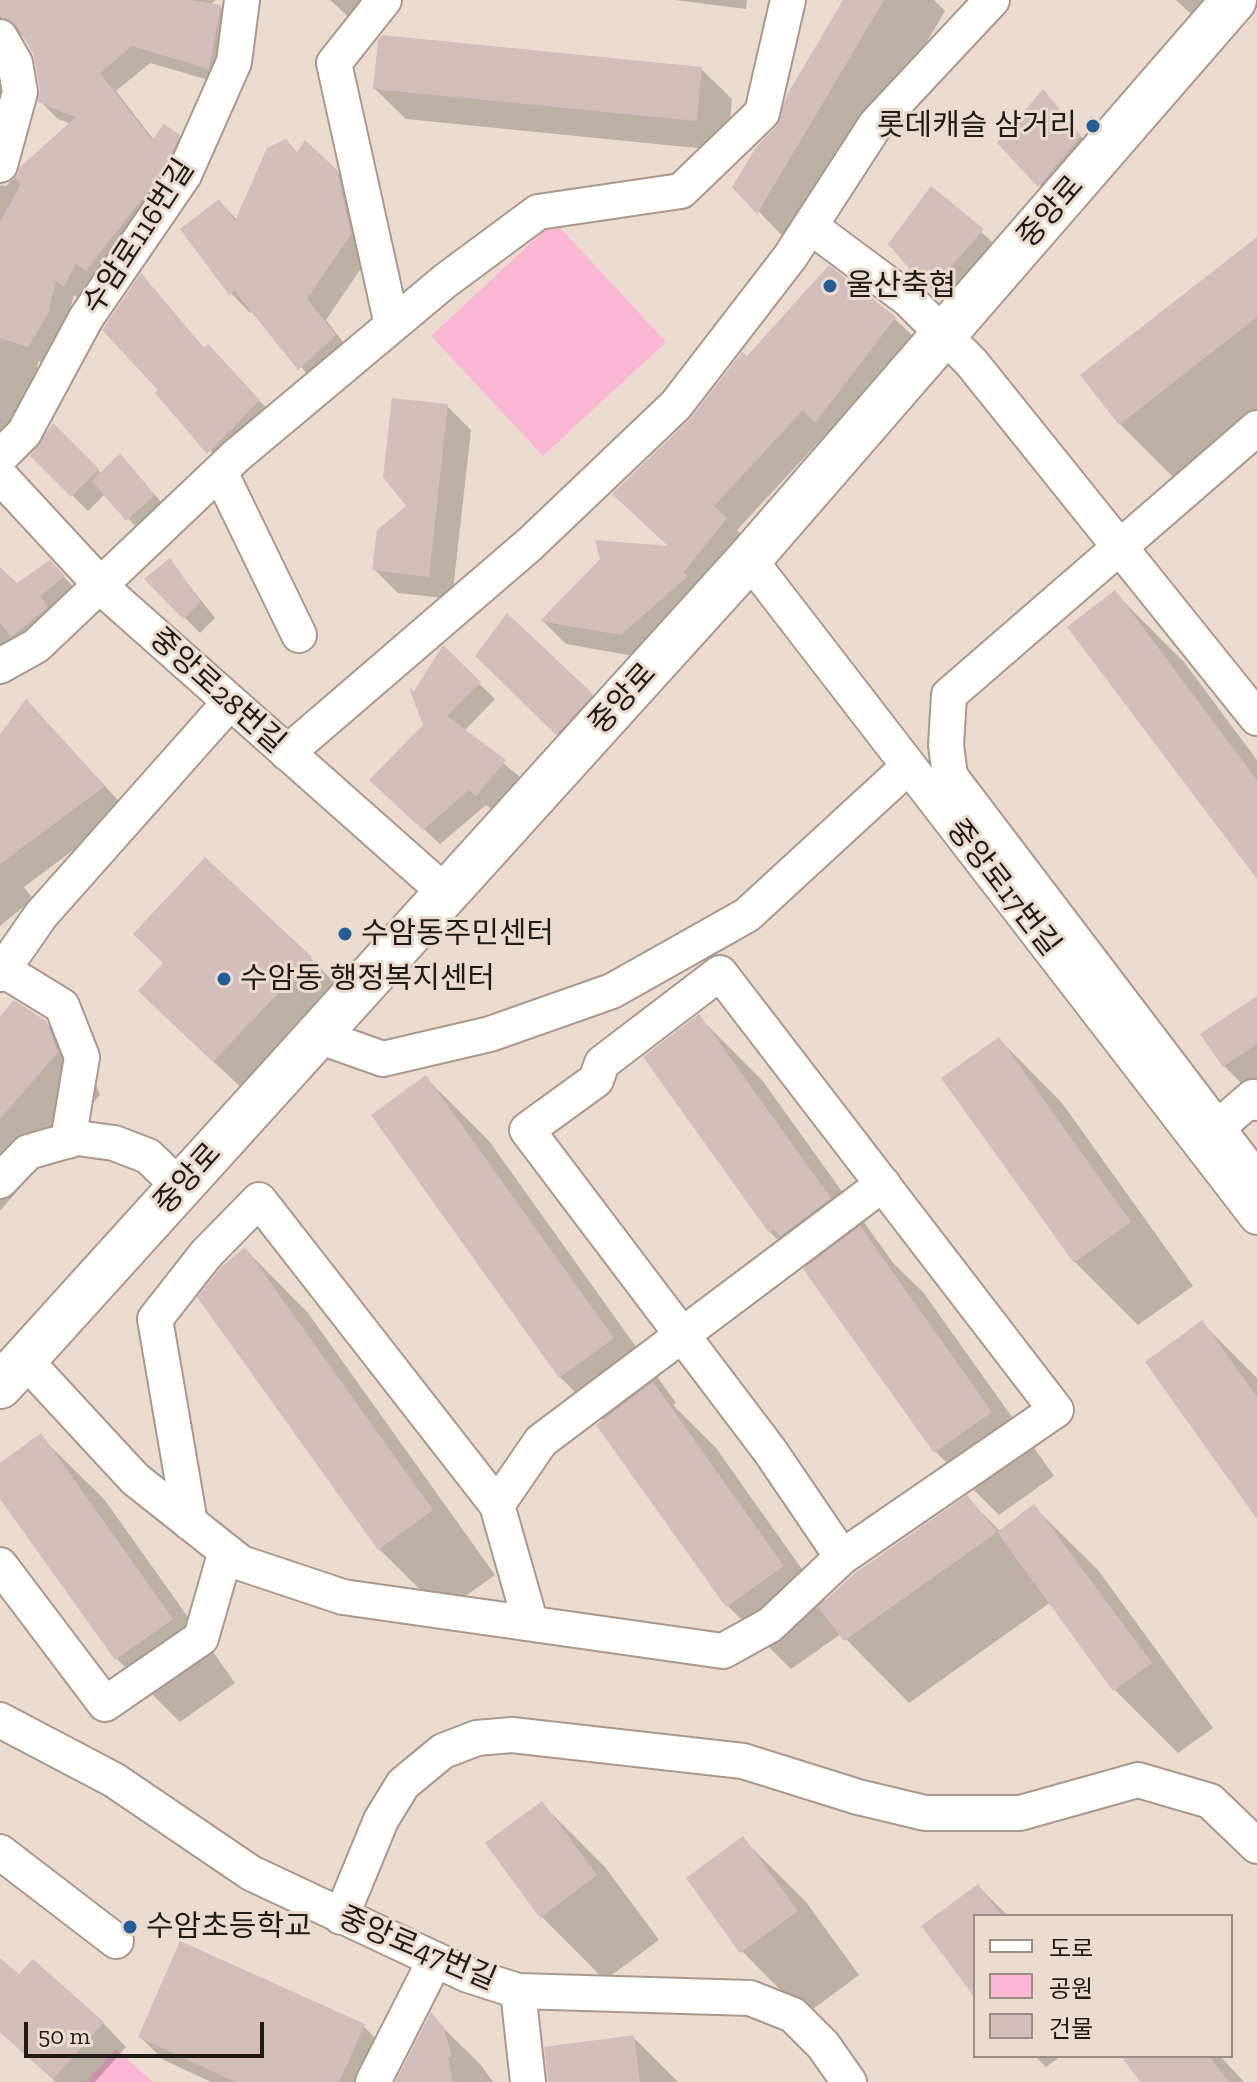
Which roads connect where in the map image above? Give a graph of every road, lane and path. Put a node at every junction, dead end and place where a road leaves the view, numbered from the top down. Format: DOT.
graph roads {
  1 [pos="242,0"];
  2 [pos="384,0"];
  3 [pos="788,0"];
  4 [pos="992,0"];
  5 [pos="1234,0"];
  6 [pos="0,37"];
  7 [pos="0,165"];
  8 [pos="810,226"];
  9 [pos="392,325"];
  10 [pos="945,334"];
  11 [pos="1257,428"];
  12 [pos="0,457"];
  13 [pos="220,472"];
  14 [pos="0,476"];
  15 [pos="1122,546"];
  16 [pos="749,559"];
  17 [pos="101,586"];
  18 [pos="299,635"];
  19 [pos="0,666"];
  20 [pos="230,702"];
  21 [pos="1257,718"];
  22 [pos="287,753"];
  23 [pos="909,766"];
  24 [pos="447,894"];
  25 [pos="1,970"];
  26 [pos="318,1036"];
  27 [pos="1257,1103"];
  28 [pos="1217,1128"];
  29 [pos="68,1141"];
  30 [pos="1257,1180"];
  31 [pos="0,1181"];
  32 [pos="883,1184"];
  33 [pos="180,1187"];
  34 [pos="1257,1217"];
  35 [pos="680,1334"];
  36 [pos="12,1373"];
  37 [pos="497,1505"];
  38 [pos="190,1523"];
  39 [pos="226,1551"];
  40 [pos="842,1557"];
  41 [pos="0,1565"];
  42 [pos="530,1621"];
  43 [pos="0,1720"];
  44 [pos="1257,1846"];
  45 [pos="0,1852"];
  46 [pos="341,1917"];
  47 [pos="116,1941"];
  48 [pos="435,1960"];
  49 [pos="518,1991"];
  50 [pos="373,2082"];
  51 [pos="528,2082"];
  52 [pos="849,2082"];
  1 -- 12 [label="street, 수암로116번길"];
  2 -- 9 [label="street"];
  3 -- 9 [label="street"];
  4 -- 8 [label="street"];
  5 -- 10 [label="main road, 중앙로"];
  6 -- 7 [label="street"];
  8 -- 10 [label="street"];
  8 -- 22 [label="street"];
  9 -- 13 [label="street"];
  10 -- 15 [label="street"];
  10 -- 16 [label="main road, 중앙로"];
  11 -- 15 [label="street"];
  13 -- 17 [label="street"];
  13 -- 18 [label="street"];
  14 -- 17 [label="street, 중앙로28번길"];
  15 -- 21 [label="street"];
  15 -- 28 [label="street"];
  16 -- 23 [label="street, 중앙로17번길"];
  16 -- 24 [label="main road, 중앙로"];
  17 -- 19 [label="street"];
  17 -- 20 [label="street, 중앙로28번길"];
  20 -- 22 [label="street, 중앙로28번길"];
  20 -- 25 [label="street"];
  22 -- 24 [label="street, 중앙로28번길"];
  23 -- 26 [label="street"];
  23 -- 34 [label="street, 중앙로17번길"];
  24 -- 26 [label="main road, 중앙로"];
  25 -- 29 [label="street"];
  26 -- 33 [label="main road, 중앙로"];
  27 -- 28 [label="street"];
  28 -- 30 [label="street"];
  29 -- 31 [label="street"];
  29 -- 33 [label="street"];
  32 -- 35 [label="street"];
  32 -- 35 [label="street"];
  32 -- 40 [label="street"];
  33 -- 36 [label="main road, 중앙로"];
  35 -- 37 [label="street"];
  35 -- 40 [label="street"];
  36 -- 38 [label="street"];
  37 -- 38 [label="street"];
  37 -- 42 [label="street"];
  38 -- 39 [label="street"];
  39 -- 41 [label="street"];
  39 -- 42 [label="street"];
  40 -- 42 [label="street"];
  43 -- 46 [label="street, 중앙로47번길"];
  44 -- 46 [label="street"];
  45 -- 47 [label="street"];
  46 -- 48 [label="street, 중앙로47번길"];
  48 -- 49 [label="street, 중앙로47번길"];
  48 -- 50 [label="street"];
  49 -- 51 [label="street"];
  49 -- 52 [label="street, 중앙로47번길"];
}
